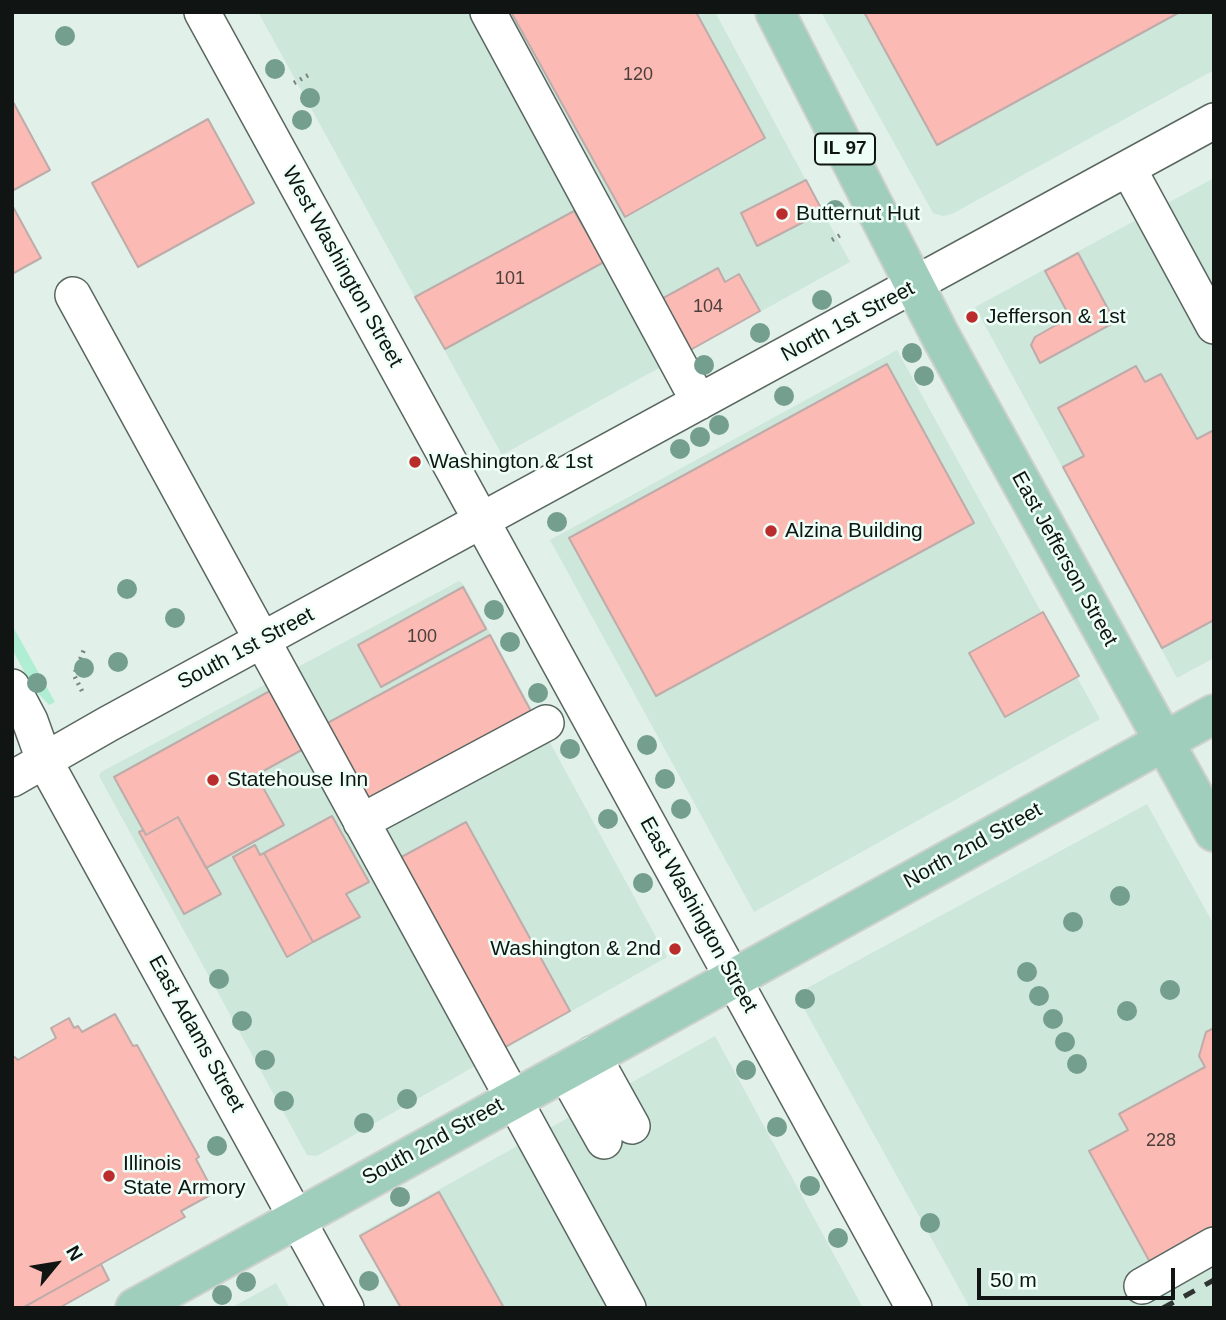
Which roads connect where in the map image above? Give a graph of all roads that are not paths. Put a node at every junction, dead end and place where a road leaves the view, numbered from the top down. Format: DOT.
graph roads {
  1 [pos="202,12"];
  2 [pos="488,12"];
  3 [pos="775,12"];
  4 [pos="1214,121"];
  5 [pos="1128,168"];
  6 [pos="915,286"];
  7 [pos="73,295"];
  8 [pos="1214,326"];
  9 [pos="699,402"];
  10 [pos="482,522"];
  11 [pos="261,642"];
  12 [pos="12,687"];
  13 [pos="1214,714"];
  14 [pos="546,723"];
  15 [pos="1164,742"];
  16 [pos="44,760"];
  17 [pos="12,779"];
  18 [pos="361,822"];
  19 [pos="1214,832"];
  20 [pos="733,978"];
  21 [pos="578,1062"];
  22 [pos="512,1099"];
  23 [pos="618,1134"];
  24 [pos="296,1217"];
  25 [pos="1214,1245"];
  26 [pos="1142,1286"];
  27 [pos="135,1308"];
  28 [pos="346,1308"];
  29 [pos="628,1308"];
  30 [pos="914,1308"];
  1 -- 10 [label="street, West Washington Street"];
  2 -- 9 [label="street"];
  3 -- 6 [label="main road, IL 97"];
  4 -- 5 [label="street, North 1st Street"];
  5 -- 6 [label="street, North 1st Street"];
  5 -- 8 [label="street"];
  6 -- 9 [label="street, North 1st Street"];
  6 -- 15 [label="main road, East Jefferson Street / IL 97"];
  7 -- 11 [label="street"];
  9 -- 10 [label="street, North 1st Street"];
  10 -- 11 [label="street, South 1st Street"];
  10 -- 20 [label="street, East Washington Street"];
  11 -- 16 [label="street, South 1st Street"];
  11 -- 18 [label="street"];
  12 -- 16 [label="street, East Adams Street"];
  13 -- 15 [label="main road, North 2nd Street"];
  14 -- 18 [label="street"];
  15 -- 19 [label="main road, East Jefferson Street / IL 97"];
  15 -- 20 [label="main road, North 2nd Street"];
  16 -- 17 [label="street, South 1st Street"];
  16 -- 24 [label="street, East Adams Street"];
  18 -- 22 [label="street"];
  20 -- 21 [label="main road, South 2nd Street"];
  20 -- 30 [label="street, East Washington Street"];
  21 -- 22 [label="main road, South 2nd Street"];
  21 -- 23 [label="street"];
  22 -- 24 [label="main road, South 2nd Street"];
  22 -- 29 [label="street"];
  24 -- 27 [label="main road, South 2nd Street"];
  24 -- 28 [label="street, East Adams Street"];
  25 -- 26 [label="street"];
}
